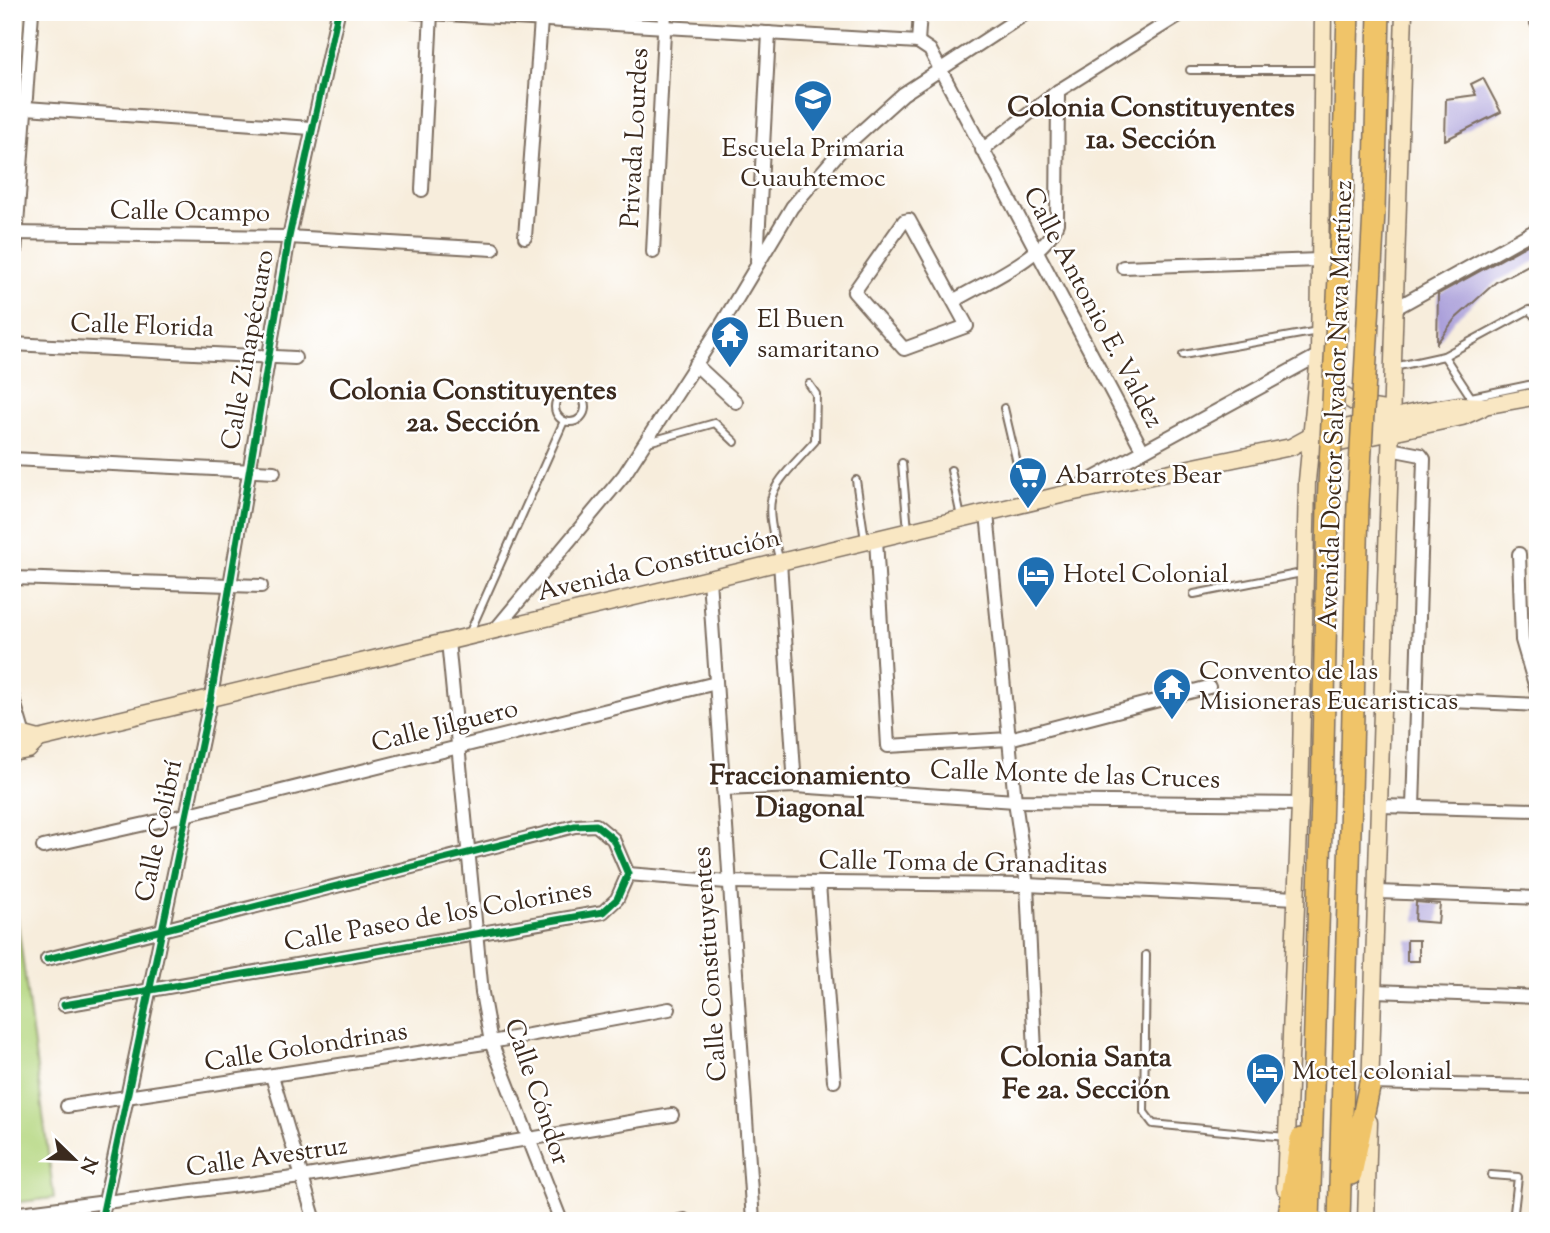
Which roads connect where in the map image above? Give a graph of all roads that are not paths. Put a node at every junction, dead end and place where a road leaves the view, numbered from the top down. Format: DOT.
graph roads {
  1 [pos="32,12"];
  2 [pos="338,12"];
  3 [pos="413,12"];
  4 [pos="665,12"];
  5 [pos="920,12"];
  6 [pos="1028,12"];
  7 [pos="1184,12"];
  8 [pos="1323,12"];
  9 [pos="1348,12"];
  10 [pos="1379,12"];
  11 [pos="1405,12"];
  12 [pos="1532,12"];
  13 [pos="431,13"];
  14 [pos="541,20"];
  15 [pos="1538,25"];
  16 [pos="664,27"];
  17 [pos="769,33"];
  18 [pos="918,42"];
  19 [pos="939,69"];
  20 [pos="1190,70"];
  21 [pos="1320,70"];
  22 [pos="1058,91"];
  23 [pos="12,107"];
  24 [pos="27,108"];
  25 [pos="311,128"];
  26 [pos="982,150"];
  27 [pos="422,190"];
  28 [pos="1538,229"];
  29 [pos="15,233"];
  30 [pos="289,237"];
  31 [pos="525,237"];
  32 [pos="493,249"];
  33 [pos="1037,251"];
  34 [pos="653,252"];
  35 [pos="1318,260"];
  36 [pos="756,265"];
  37 [pos="1123,267"];
  38 [pos="12,296"];
  39 [pos="955,300"];
  40 [pos="1394,309"];
  41 [pos="1538,320"];
  42 [pos="1320,331"];
  43 [pos="12,344"];
  44 [pos="269,355"];
  45 [pos="1183,355"];
  46 [pos="1444,356"];
  47 [pos="295,358"];
  48 [pos="1319,362"];
  49 [pos="695,364"];
  50 [pos="1392,367"];
  51 [pos="1538,383"];
  52 [pos="809,384"];
  53 [pos="1538,396"];
  54 [pos="736,402"];
  55 [pos="1484,407"];
  56 [pos="1004,408"];
  57 [pos="564,421"];
  58 [pos="1391,421"];
  59 [pos="736,442"];
  60 [pos="1312,442"];
  61 [pos="646,443"];
  62 [pos="1143,451"];
  63 [pos="12,459"];
  64 [pos="902,463"];
  65 [pos="251,468"];
  66 [pos="951,470"];
  67 [pos="274,472"];
  68 [pos="1390,473"];
  69 [pos="856,480"];
  70 [pos="1307,481"];
  71 [pos="1065,494"];
  72 [pos="1027,503"];
  73 [pos="986,513"];
  74 [pos="962,519"];
  75 [pos="908,532"];
  76 [pos="871,541"];
  77 [pos="1519,554"];
  78 [pos="780,562"];
  79 [pos="1305,573"];
  80 [pos="12,578"];
  81 [pos="709,579"];
  82 [pos="232,586"];
  83 [pos="261,586"];
  84 [pos="1194,594"];
  85 [pos="495,630"];
  86 [pos="469,636"];
  87 [pos="448,641"];
  88 [pos="716,683"];
  89 [pos="1209,687"];
  90 [pos="12,695"];
  91 [pos="1538,695"];
  92 [pos="211,697"];
  93 [pos="1384,698"];
  94 [pos="1418,698"];
  95 [pos="1538,705"];
  96 [pos="1009,739"];
  97 [pos="23,743"];
  98 [pos="457,748"];
  99 [pos="795,786"];
  100 [pos="723,789"];
  101 [pos="1015,801"];
  102 [pos="1300,804"];
  103 [pos="1380,806"];
  104 [pos="1413,807"];
  105 [pos="1538,810"];
  106 [pos="185,815"];
  107 [pos="43,847"];
  108 [pos="470,853"];
  109 [pos="628,874"];
  110 [pos="727,882"];
  111 [pos="819,884"];
  112 [pos="1027,885"];
  113 [pos="1378,892"];
  114 [pos="1296,898"];
  115 [pos="1538,898"];
  116 [pos="160,929"];
  117 [pos="477,936"];
  118 [pos="1146,955"];
  119 [pos="47,958"];
  120 [pos="149,988"];
  121 [pos="1374,992"];
  122 [pos="1538,997"];
  123 [pos="64,1005"];
  124 [pos="669,1009"];
  125 [pos="491,1042"];
  126 [pos="1035,1051"];
  127 [pos="1315,1051"];
  128 [pos="272,1076"];
  129 [pos="834,1081"];
  130 [pos="1370,1083"];
  131 [pos="1538,1087"];
  132 [pos="127,1098"];
  133 [pos="67,1106"];
  134 [pos="672,1115"];
  135 [pos="1287,1137"];
  136 [pos="528,1140"];
  137 [pos="1491,1175"];
  138 [pos="301,1177"];
  139 [pos="104,1203"];
  140 [pos="12,1214"];
  141 [pos="684,1220"];
  142 [pos="101,1221"];
  143 [pos="315,1221"];
  144 [pos="561,1221"];
  145 [pos="679,1221"];
  146 [pos="752,1221"];
  147 [pos="1286,1221"];
  148 [pos="1309,1221"];
  149 [pos="1340,1221"];
  150 [pos="1366,1221"];
  151 [pos="1513,1221"];
  1 -- 24 [label="street"];
  2 -- 25 [label="street, Calle Zinapécuaro"];
  3 -- 13 [label="street"];
  4 -- 16 [label="street, Privada Lourdes"];
  5 -- 18 [label="street"];
  6 -- 19 [label="street"];
  7 -- 22 [label="street"];
  8 -- 21 [label="main road, Avenida Doctor Salvador Nava Martínez"];
  9 -- 127 [label="highway, Avenida Doctor Salvador Nava Martínez, bridge"];
  10 -- 149 [label="highway, Avenida Doctor Salvador Nava Martínez, bridge"];
  11 -- 40 [label="main road, Avenida Doctor Salvador Nava Martínez"];
  12 -- 15 [label="street"];
  13 -- 14 [label="street"];
  13 -- 27 [label="street"];
  14 -- 16 [label="street"];
  14 -- 31 [label="street"];
  16 -- 17 [label="street"];
  16 -- 34 [label="street, Privada Lourdes"];
  17 -- 18 [label="street"];
  17 -- 36 [label="street"];
  18 -- 19 [label="street, Calle Antonio E. Valdez"];
  19 -- 26 [label="street, Calle Antonio E. Valdez"];
  19 -- 36 [label="street"];
  20 -- 21 [label="lane"];
  21 -- 35 [label="main road, Avenida Doctor Salvador Nava Martínez"];
  22 -- 26 [label="street"];
  22 -- 33 [label="street"];
  23 -- 24 [label="street"];
  24 -- 25 [label="street"];
  24 -- 29 [label="street"];
  25 -- 30 [label="street, Calle Zinapécuaro"];
  26 -- 33 [label="street, Calle Antonio E. Valdez"];
  28 -- 40 [label="street"];
  29 -- 30 [label="street, Calle Ocampo"];
  29 -- 38 [label="street"];
  30 -- 32 [label="street, Calle Ocampo"];
  30 -- 44 [label="street, Calle Zinapécuaro"];
  33 -- 39 [label="street"];
  33 -- 62 [label="street, Calle Antonio E. Valdez"];
  35 -- 37 [label="street"];
  35 -- 42 [label="main road, Avenida Doctor Salvador Nava Martínez"];
  36 -- 49 [label="street"];
  39 -- 39 [label="street"];
  40 -- 50 [label="main road, Avenida Doctor Salvador Nava Martínez"];
  41 -- 46 [label="lane"];
  42 -- 45 [label="lane"];
  42 -- 48 [label="main road, Avenida Doctor Salvador Nava Martínez"];
  43 -- 44 [label="street, Calle Florida"];
  44 -- 47 [label="street, Calle Florida"];
  44 -- 65 [label="street, Calle Zinapécuaro"];
  46 -- 50 [label="lane"];
  46 -- 51 [label="lane"];
  48 -- 58 [label="main road"];
  48 -- 60 [label="main road, Avenida Doctor Salvador Nava Martínez"];
  48 -- 62 [label="street"];
  49 -- 54 [label="street"];
  49 -- 61 [label="street"];
  50 -- 58 [label="main road, Avenida Doctor Salvador Nava Martínez"];
  52 -- 78 [label="lane"];
  53 -- 55 [label="main road, Avenida Constitución"];
  55 -- 58 [label="main road, Avenida Constitución"];
  55 -- 58 [label="main road, Avenida Constitución"];
  56 -- 72 [label="lane"];
  57 -- 57 [label="lane"];
  57 -- 86 [label="lane"];
  58 -- 60 [label="main road, Avenida Constitución"];
  58 -- 68 [label="main road, Avenida Doctor Salvador Nava Martínez"];
  58 -- 94 [label="street"];
  59 -- 61 [label="lane"];
  60 -- 70 [label="main road, Avenida Doctor Salvador Nava Martínez"];
  60 -- 71 [label="main road, Avenida Constitución"];
  61 -- 85 [label="street"];
  62 -- 71 [label="street"];
  63 -- 65 [label="street"];
  64 -- 75 [label="lane"];
  65 -- 67 [label="street"];
  65 -- 82 [label="street, Calle Zinapécuaro"];
  66 -- 74 [label="lane"];
  68 -- 70 [label="main road"];
  68 -- 93 [label="main road, Avenida Doctor Salvador Nava Martínez"];
  69 -- 76 [label="lane"];
  70 -- 79 [label="main road, Avenida Doctor Salvador Nava Martínez"];
  71 -- 72 [label="main road, Avenida Constitución"];
  72 -- 73 [label="main road, Avenida Constitución"];
  73 -- 74 [label="main road, Avenida Constitución"];
  73 -- 96 [label="street"];
  74 -- 75 [label="main road, Avenida Constitución"];
  75 -- 76 [label="main road, Avenida Constitución"];
  76 -- 78 [label="main road, Avenida Constitución"];
  76 -- 96 [label="street"];
  77 -- 91 [label="street"];
  78 -- 81 [label="main road, Avenida Constitución"];
  78 -- 99 [label="street"];
  79 -- 84 [label="lane"];
  79 -- 102 [label="main road, Avenida Doctor Salvador Nava Martínez"];
  80 -- 82 [label="street"];
  81 -- 85 [label="main road, Avenida Constitución"];
  81 -- 88 [label="street, Calle Constituyentes"];
  82 -- 83 [label="street"];
  82 -- 92 [label="street, Calle Zinapécuaro"];
  85 -- 86 [label="main road, Avenida Constitución"];
  86 -- 87 [label="main road, Avenida Constitución"];
  87 -- 92 [label="main road, Avenida Constitución"];
  87 -- 98 [label="street, Calle Cóndor"];
  88 -- 98 [label="street, Calle Jilguero"];
  88 -- 100 [label="street, Calle Constituyentes"];
  89 -- 96 [label="street"];
  90 -- 97 [label="street"];
  92 -- 97 [label="main road, Avenida Constitución"];
  92 -- 106 [label="street, Calle Colibrí"];
  93 -- 94 [label="street"];
  93 -- 103 [label="main road, Avenida Doctor Salvador Nava Martínez"];
  94 -- 95 [label="street"];
  94 -- 104 [label="street"];
  96 -- 101 [label="street"];
  98 -- 106 [label="street, Calle Jilguero"];
  98 -- 108 [label="street, Calle Cóndor"];
  99 -- 100 [label="street, Calle Monte de las Cruces"];
  99 -- 101 [label="street, Calle Monte de las Cruces"];
  100 -- 110 [label="street, Calle Constituyentes"];
  101 -- 102 [label="street, Calle Monte de las Cruces"];
  101 -- 112 [label="street"];
  102 -- 114 [label="main road, Avenida Doctor Salvador Nava Martínez"];
  103 -- 104 [label="street"];
  103 -- 113 [label="main road, Avenida Doctor Salvador Nava Martínez"];
  104 -- 105 [label="street"];
  106 -- 107 [label="street, Calle Jilguero"];
  106 -- 116 [label="street, Calle Colibrí"];
  108 -- 109 [label="street, Calle Paseo de los Colorines"];
  108 -- 116 [label="street, Calle Paseo de los Colorines"];
  108 -- 117 [label="street, Calle Cóndor"];
  109 -- 110 [label="street, Calle Toma de Granaditas"];
  109 -- 117 [label="street, Calle Paseo de los Colorines"];
  110 -- 111 [label="street, Calle Toma de Granaditas"];
  110 -- 146 [label="street, Calle Constituyentes"];
  111 -- 112 [label="street, Calle Toma de Granaditas"];
  111 -- 129 [label="street"];
  112 -- 114 [label="street, Calle Toma de Granaditas"];
  112 -- 126 [label="street"];
  113 -- 115 [label="street"];
  113 -- 121 [label="main road, Avenida Doctor Salvador Nava Martínez"];
  114 -- 135 [label="main road, Avenida Doctor Salvador Nava Martínez"];
  116 -- 119 [label="street, Calle Paseo de los Colorines"];
  116 -- 120 [label="street, Calle Colibrí"];
  117 -- 120 [label="street, Calle Paseo de los Colorines"];
  117 -- 125 [label="street, Calle Cóndor"];
  118 -- 135 [label="lane"];
  120 -- 123 [label="street, Calle Paseo de los Colorines"];
  120 -- 132 [label="street, Calle Colibrí"];
  121 -- 122 [label="street"];
  121 -- 130 [label="main road, Avenida Doctor Salvador Nava Martínez"];
  124 -- 125 [label="street, Calle Golondrinas"];
  125 -- 128 [label="street, Calle Golondrinas"];
  125 -- 136 [label="street, Calle Cóndor"];
  127 -- 147 [label="highway"];
  127 -- 148 [label="highway, Avenida Doctor Salvador Nava Martínez"];
  128 -- 132 [label="street, Calle Golondrinas"];
  128 -- 138 [label="street"];
  130 -- 131 [label="street"];
  130 -- 149 [label="highway"];
  130 -- 150 [label="main road, Avenida Doctor Salvador Nava Martínez"];
  132 -- 133 [label="street, Calle Golondrinas"];
  132 -- 139 [label="street, Calle Colibrí"];
  134 -- 136 [label="street, Calle Avestruz"];
  135 -- 147 [label="main road, Avenida Doctor Salvador Nava Martínez"];
  136 -- 138 [label="street, Calle Avestruz"];
  136 -- 144 [label="street, Calle Cóndor"];
  137 -- 151 [label="lane"];
  138 -- 139 [label="street, Calle Avestruz"];
  138 -- 143 [label="street"];
  139 -- 140 [label="street, Calle Avestruz"];
  139 -- 142 [label="street, Calle Colibrí"];
  141 -- 145 [label="street"];
}
